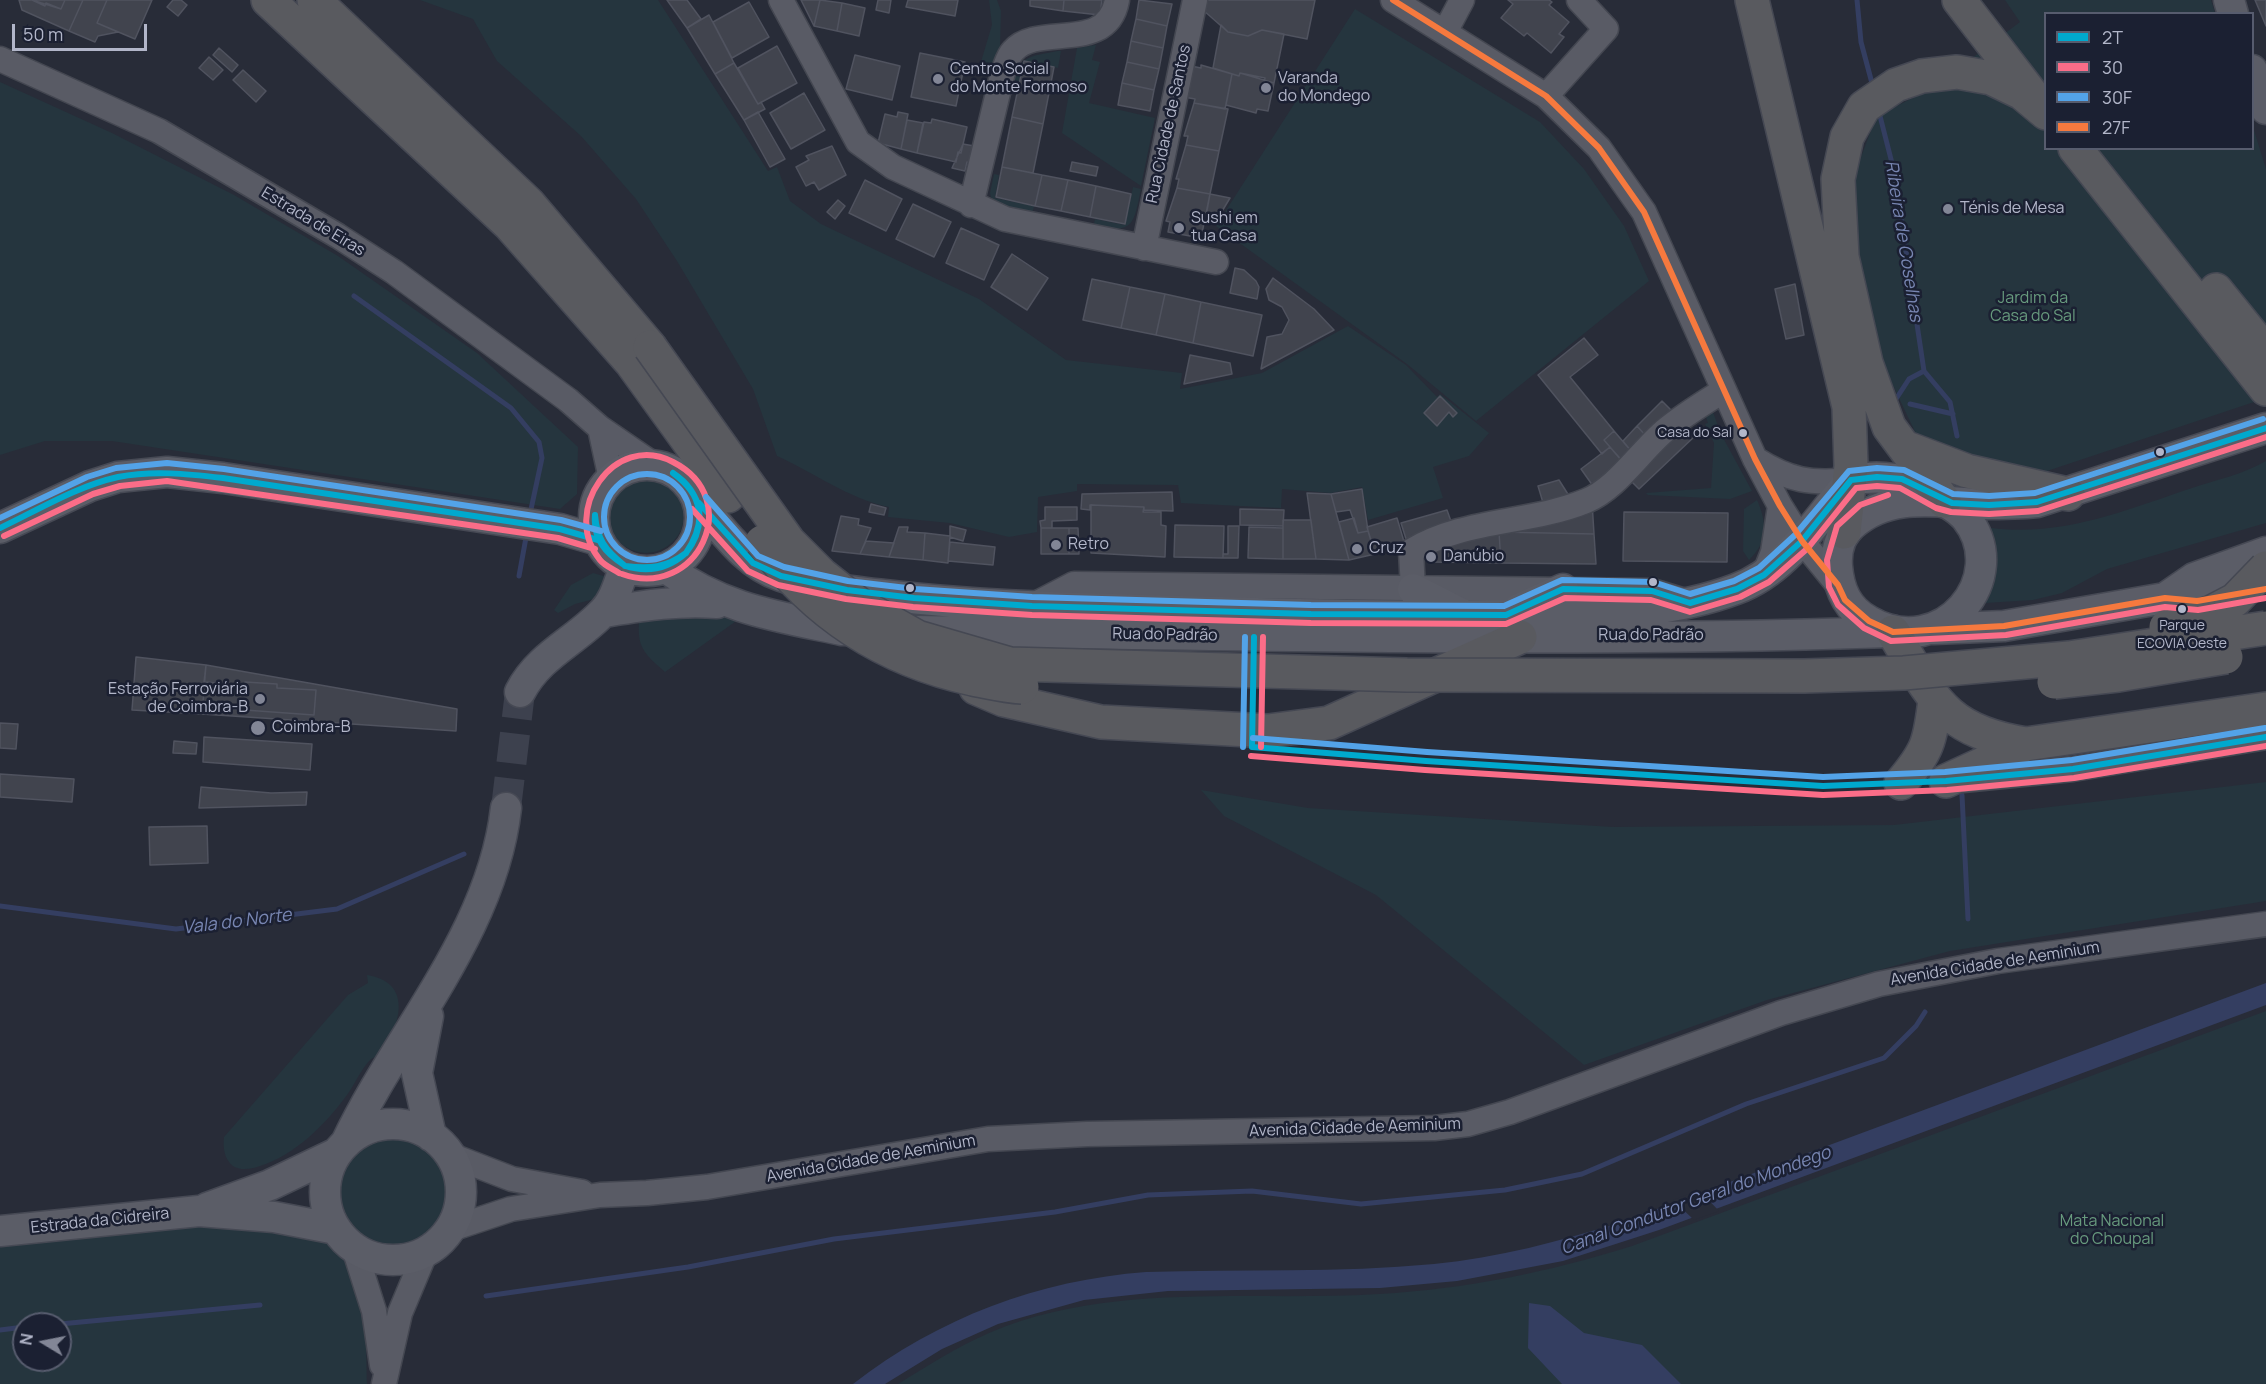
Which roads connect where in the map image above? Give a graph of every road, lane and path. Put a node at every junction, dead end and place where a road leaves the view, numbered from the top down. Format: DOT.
graph roads {
  1 [pos="268,0"];
  2 [pos="314,0"];
  3 [pos="781,0"];
  4 [pos="1117,0"];
  5 [pos="1195,0"];
  6 [pos="1393,0"];
  7 [pos="1462,0"];
  8 [pos="1579,0"];
  9 [pos="1752,0"];
  10 [pos="1976,7"];
  11 [pos="1445,32"];
  12 [pos="0,58"];
  13 [pos="2254,73"];
  14 [pos="2044,77"];
  15 [pos="1546,96"];
  16 [pos="2044,109"];
  17 [pos="2266,109"];
  18 [pos="2044,110"];
  19 [pos="2077,150"];
  20 [pos="2104,150"];
  21 [pos="971,205"];
  22 [pos="1144,248"];
  23 [pos="1216,262"];
  24 [pos="2266,352"];
  25 [pos="640,355"];
  26 [pos="2266,389"];
  27 [pos="1724,390"];
  28 [pos="600,428"];
  29 [pos="2266,429"];
  30 [pos="1902,446"];
  31 [pos="1755,459"];
  32 [pos="654,465"];
  33 [pos="611,479"];
  34 [pos="1851,480"];
  35 [pos="2068,494"];
  36 [pos="1944,501"];
  37 [pos="699,503"];
  38 [pos="1780,506"];
  39 [pos="596,527"];
  40 [pos="0,528"];
  41 [pos="1844,532"];
  42 [pos="1802,541"];
  43 [pos="2266,552"];
  44 [pos="625,566"];
  45 [pos="2266,568"];
  46 [pos="660,569"];
  47 [pos="1764,575"];
  48 [pos="1838,585"];
  49 [pos="1413,589"];
  50 [pos="2266,589"];
  51 [pos="1563,590"];
  52 [pos="2165,598"];
  53 [pos="1689,603"];
  54 [pos="732,605"];
  55 [pos="1032,606"];
  56 [pos="614,610"];
  57 [pos="1465,615"];
  58 [pos="2266,628"];
  59 [pos="1934,629"];
  60 [pos="1524,630"];
  61 [pos="1893,632"];
  62 [pos="2266,650"];
  63 [pos="2069,658"];
  64 [pos="938,671"];
  65 [pos="1520,680"];
  66 [pos="520,692"];
  67 [pos="1935,700"];
  68 [pos="2266,709"];
  69 [pos="2266,737"];
  70 [pos="2026,744"];
  71 [pos="1946,781"];
  72 [pos="1901,783"];
  73 [pos="506,808"];
  74 [pos="2266,924"];
  75 [pos="432,995"];
  76 [pos="440,1146"];
  77 [pos="341,1148"];
  78 [pos="600,1195"];
  79 [pos="199,1211"];
  80 [pos="448,1230"];
  81 [pos="0,1231"];
  82 [pos="345,1239"];
  83 [pos="426,1251"];
  84 [pos="384,1381"];
  1 -- 25 [label="highway"];
  2 -- 25 [label="highway"];
  3 -- 21 [label="street"];
  4 -- 21 [label="street"];
  5 -- 22 [label="street, Rua Cidade de Santos"];
  6 -- 11 [label="street"];
  7 -- 11 [label="street"];
  8 -- 15 [label="street"];
  9 -- 34 [label="highway"];
  10 -- 14 [label="highway"];
  10 -- 16 [label="highway"];
  11 -- 15 [label="street"];
  12 -- 28 [label="street, Estrada de Eiras"];
  13 -- 17 [label="main road"];
  15 -- 27 [label="street"];
  18 -- 30 [label="highway"];
  19 -- 26 [label="highway"];
  20 -- 24 [label="highway"];
  21 -- 22 [label="street"];
  22 -- 23 [label="street"];
  25 -- 63 [label="highway, bridge"];
  25 -- 64 [label="highway, bridge"];
  27 -- 31 [label="street"];
  27 -- 49 [label="street"];
  28 -- 32 [label="street, Estrada de Eiras"];
  28 -- 33 [label="street"];
  29 -- 35 [label="main road"];
  30 -- 35 [label="highway"];
  30 -- 36 [label="highway"];
  31 -- 34 [label="street"];
  31 -- 38 [label="street"];
  32 -- 33 [label="main road"];
  32 -- 37 [label="main road"];
  33 -- 39 [label="main road"];
  34 -- 36 [label="main road"];
  34 -- 41 [label="highway"];
  34 -- 42 [label="main road, Rua do Padrão"];
  35 -- 36 [label="main road"];
  36 -- 41 [label="main road"];
  36 -- 59 [label="main road"];
  37 -- 46 [label="main road"];
  37 -- 55 [label="main road, Rua do Padrão"];
  38 -- 42 [label="street"];
  38 -- 47 [label="street"];
  39 -- 40 [label="main road"];
  39 -- 44 [label="main road"];
  41 -- 48 [label="main road"];
  42 -- 47 [label="main road, Rua do Padrão"];
  42 -- 48 [label="street"];
  43 -- 52 [label="main road"];
  44 -- 46 [label="main road"];
  44 -- 56 [label="main road"];
  45 -- 63 [label="highway, bridge"];
  46 -- 54 [label="main road, Rua do Padrão"];
  46 -- 56 [label="main road"];
  47 -- 53 [label="main road, Rua do Padrão"];
  48 -- 61 [label="main road"];
  49 -- 51 [label="street, Rua do Padrão"];
  49 -- 55 [label="street, Rua do Padrão"];
  49 -- 57 [label="main road"];
  50 -- 52 [label="main road"];
  51 -- 53 [label="street, Rua do Padrão"];
  51 -- 60 [label="main road"];
  52 -- 59 [label="main road"];
  53 -- 60 [label="main road, Rua do Padrão"];
  54 -- 56 [label="main road"];
  54 -- 60 [label="main road, Rua do Padrão"];
  55 -- 57 [label="main road, Rua do Padrão"];
  56 -- 66 [label="main road"];
  57 -- 60 [label="main road, Rua do Padrão"];
  58 -- 63 [label="highway, bridge"];
  59 -- 61 [label="main road"];
  60 -- 61 [label="main road, Rua do Padrão"];
  60 -- 64 [label="highway, bridge"];
  60 -- 65 [label="main road"];
  61 -- 67 [label="highway"];
  62 -- 64 [label="highway, bridge"];
  67 -- 70 [label="highway"];
  67 -- 72 [label="highway"];
  68 -- 70 [label="highway"];
  69 -- 71 [label="street"];
  70 -- 71 [label="highway"];
  73 -- 75 [label="main road, Estrada da Cidreira"];
  74 -- 78 [label="street, Avenida Cidade de Aeminium"];
  75 -- 76 [label="main road, Estrada da Cidreira"];
  75 -- 77 [label="main road, Estrada da Cidreira"];
  76 -- 77 [label="main road, Estrada da Cidreira"];
  76 -- 78 [label="street, Avenida Cidade de Aeminium"];
  76 -- 80 [label="main road, Estrada da Cidreira"];
  77 -- 79 [label="main road, Estrada da Cidreira"];
  77 -- 82 [label="main road, Estrada da Cidreira"];
  78 -- 80 [label="street, Avenida Cidade de Aeminium"];
  79 -- 81 [label="main road, Estrada da Cidreira"];
  79 -- 82 [label="main road, Estrada da Cidreira"];
  80 -- 83 [label="main road, Estrada da Cidreira"];
  82 -- 83 [label="main road, Estrada da Cidreira"];
  82 -- 84 [label="street"];
  83 -- 84 [label="street"];
}
